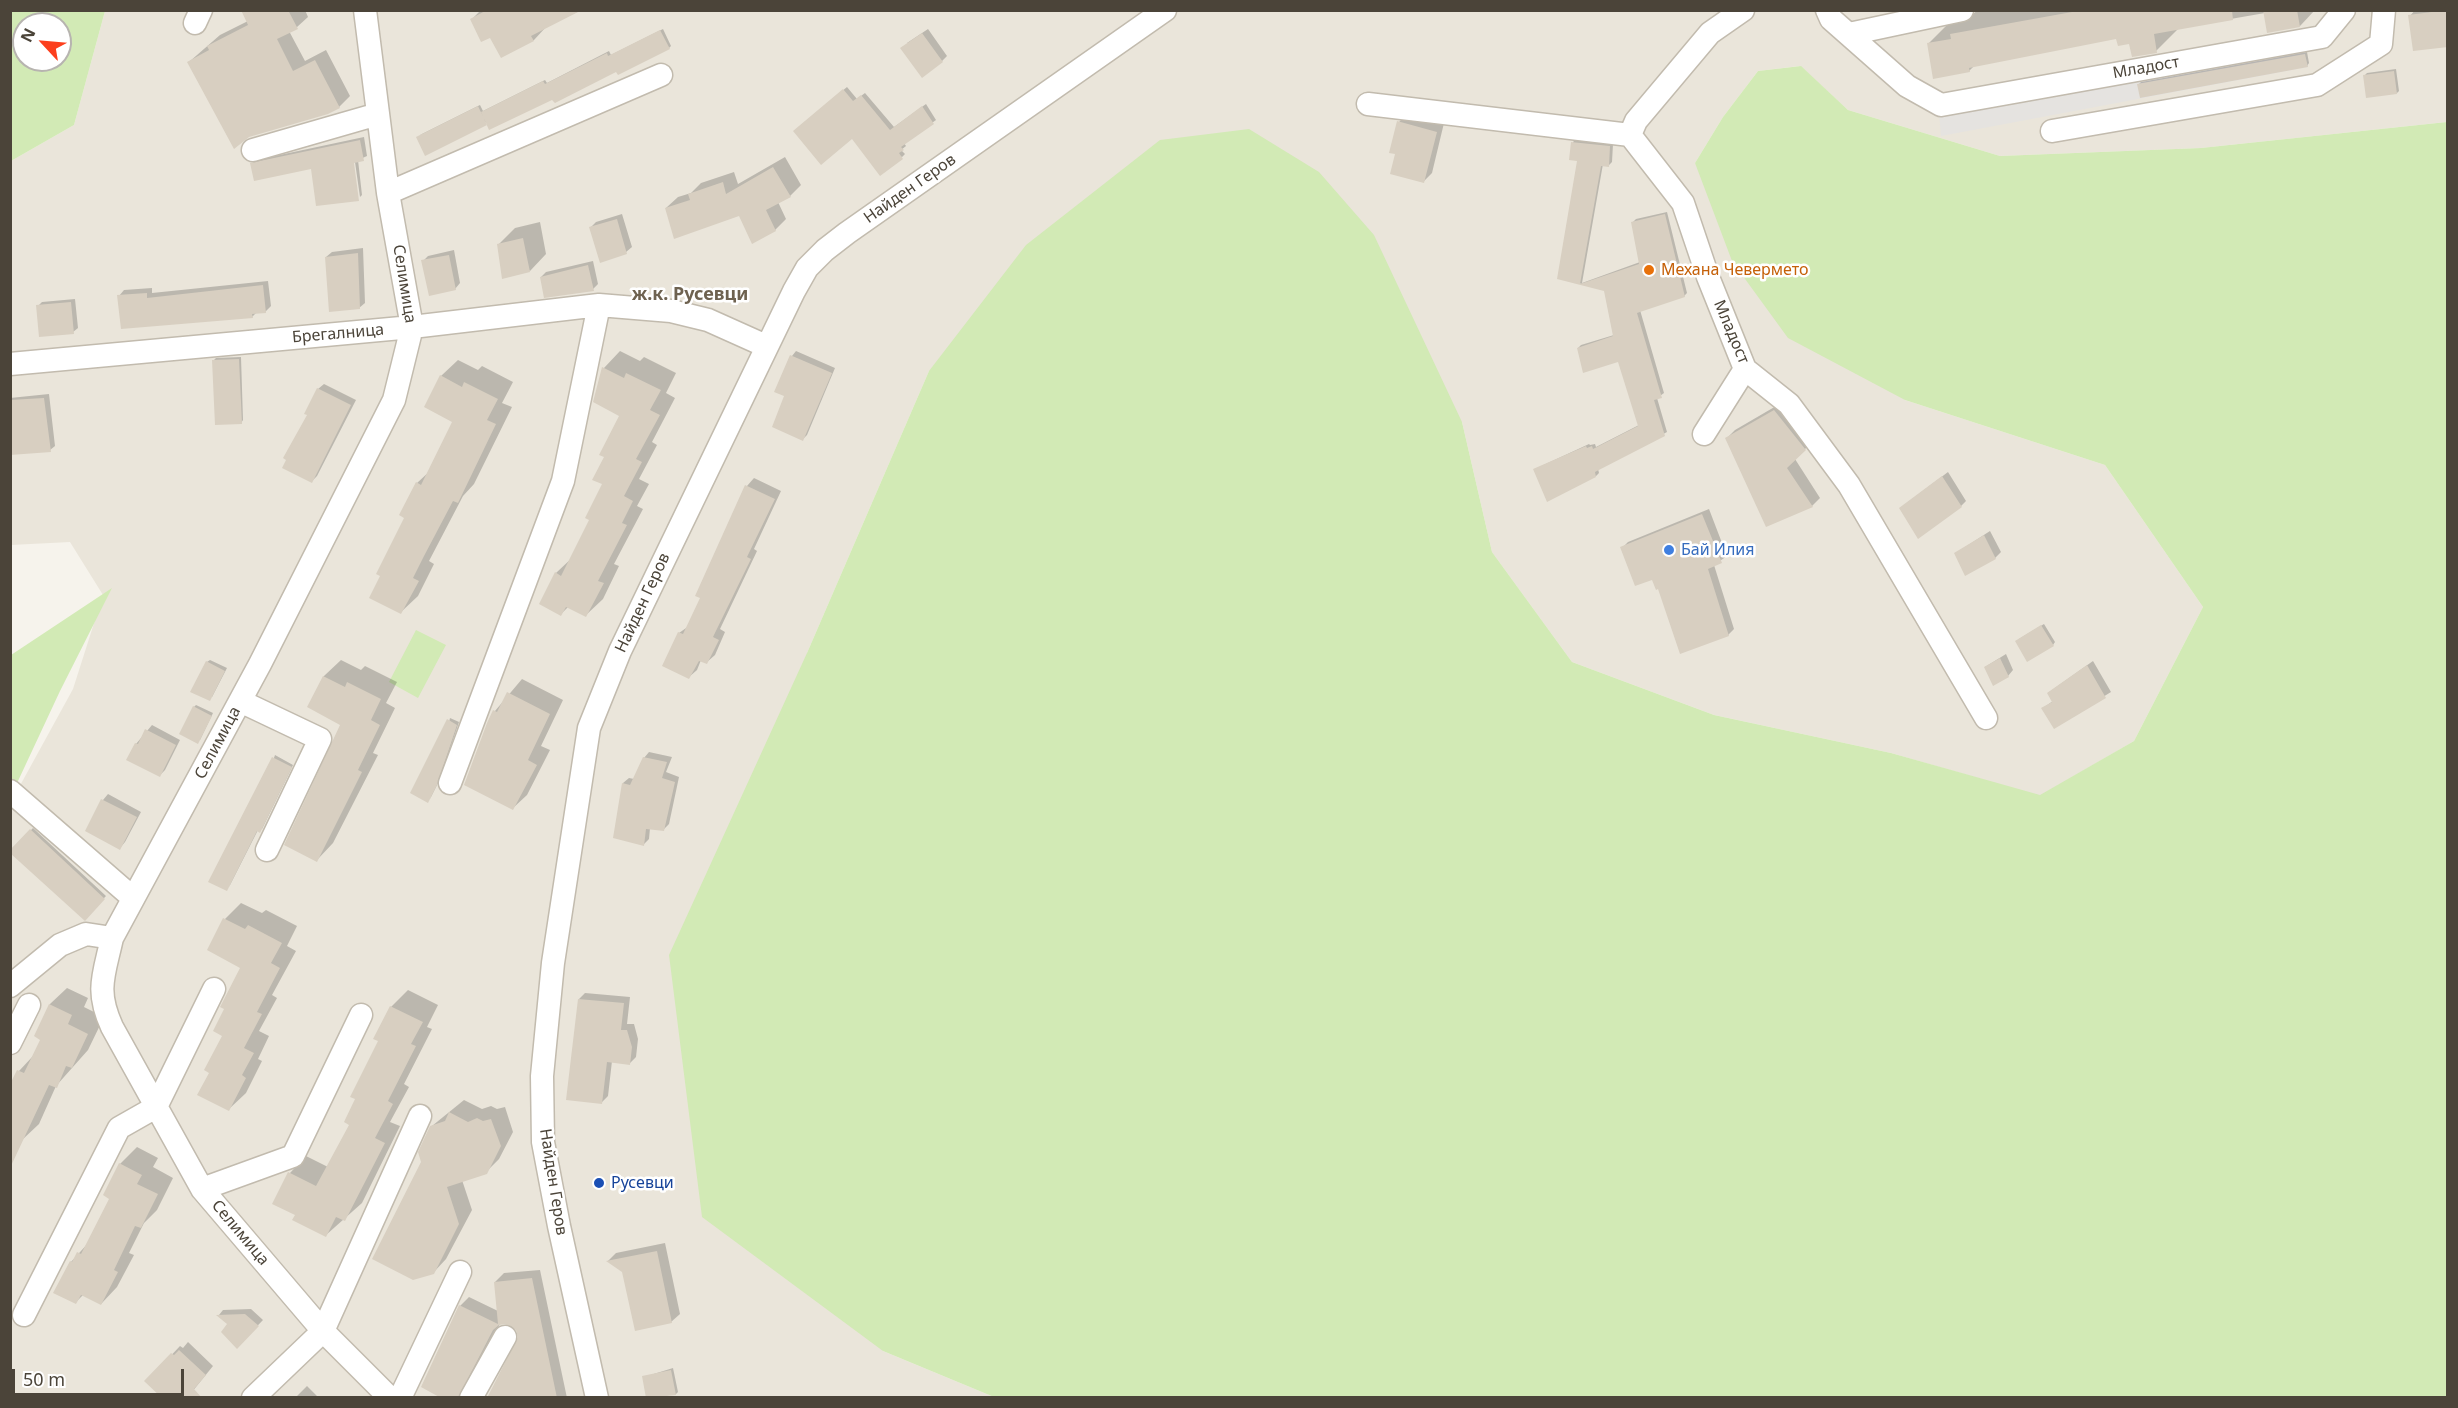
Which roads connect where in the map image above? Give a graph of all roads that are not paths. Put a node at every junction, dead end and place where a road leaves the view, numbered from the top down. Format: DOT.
graph roads {
  1 [pos="364,10"];
  2 [pos="1165,10"];
  3 [pos="1743,10"];
  4 [pos="1827,10"];
  5 [pos="1962,10"];
  6 [pos="2344,10"];
  7 [pos="2384,10"];
  8 [pos="1849,34"];
  9 [pos="661,75"];
  10 [pos="1368,104"];
  11 [pos="378,114"];
  12 [pos="2052,131"];
  13 [pos="1630,135"];
  14 [pos="253,150"];
  15 [pos="388,193"];
  16 [pos="599,305"];
  17 [pos="412,327"];
  18 [pos="766,346"];
  19 [pos="10,364"];
  20 [pos="1745,369"];
  21 [pos="1704,434"];
  22 [pos="240,701"];
  23 [pos="1986,718"];
  24 [pos="450,783"];
  25 [pos="10,791"];
  26 [pos="267,850"];
  27 [pos="134,898"];
  28 [pos="112,938"];
  29 [pos="10,986"];
  30 [pos="214,989"];
  31 [pos="29,1005"];
  32 [pos="361,1016"];
  33 [pos="10,1043"];
  34 [pos="156,1107"];
  35 [pos="420,1116"];
  36 [pos="202,1189"];
  37 [pos="460,1272"];
  38 [pos="24,1315"];
  39 [pos="323,1331"];
  40 [pos="505,1337"];
  41 [pos="253,1398"];
  42 [pos="390,1398"];
  43 [pos="400,1398"];
  44 [pos="471,1398"];
  45 [pos="597,1398"];
  1 -- 11 [label="street, Селимица"];
  2 -- 18 [label="street, Найден Геров"];
  3 -- 13 [label="street"];
  4 -- 8 [label="street, Младост"];
  5 -- 8 [label="street"];
  6 -- 8 [label="street, Младост"];
  7 -- 12 [label="street"];
  9 -- 15 [label="street"];
  10 -- 13 [label="street"];
  11 -- 14 [label="street"];
  11 -- 15 [label="street, Селимица"];
  13 -- 20 [label="street, Младост"];
  15 -- 17 [label="street, Селимица"];
  16 -- 17 [label="street, Брегалница"];
  16 -- 18 [label="street, Брегалница"];
  16 -- 24 [label="street"];
  17 -- 19 [label="street, Брегалница"];
  17 -- 22 [label="street, Селимица"];
  18 -- 45 [label="street, Найден Геров"];
  20 -- 21 [label="street"];
  20 -- 23 [label="street, Младост"];
  22 -- 26 [label="street"];
  22 -- 27 [label="street, Селимица"];
  25 -- 27 [label="street"];
  27 -- 28 [label="street, Селимица"];
  28 -- 29 [label="street"];
  28 -- 34 [label="street, Селимица"];
  30 -- 34 [label="street"];
  31 -- 33 [label="street"];
  32 -- 36 [label="street"];
  34 -- 36 [label="street, Селимица"];
  34 -- 38 [label="street"];
  35 -- 39 [label="street"];
  36 -- 39 [label="street, Селимица"];
  37 -- 43 [label="street"];
  39 -- 41 [label="street"];
  39 -- 42 [label="street, Селимица"];
  40 -- 44 [label="street"];
}
